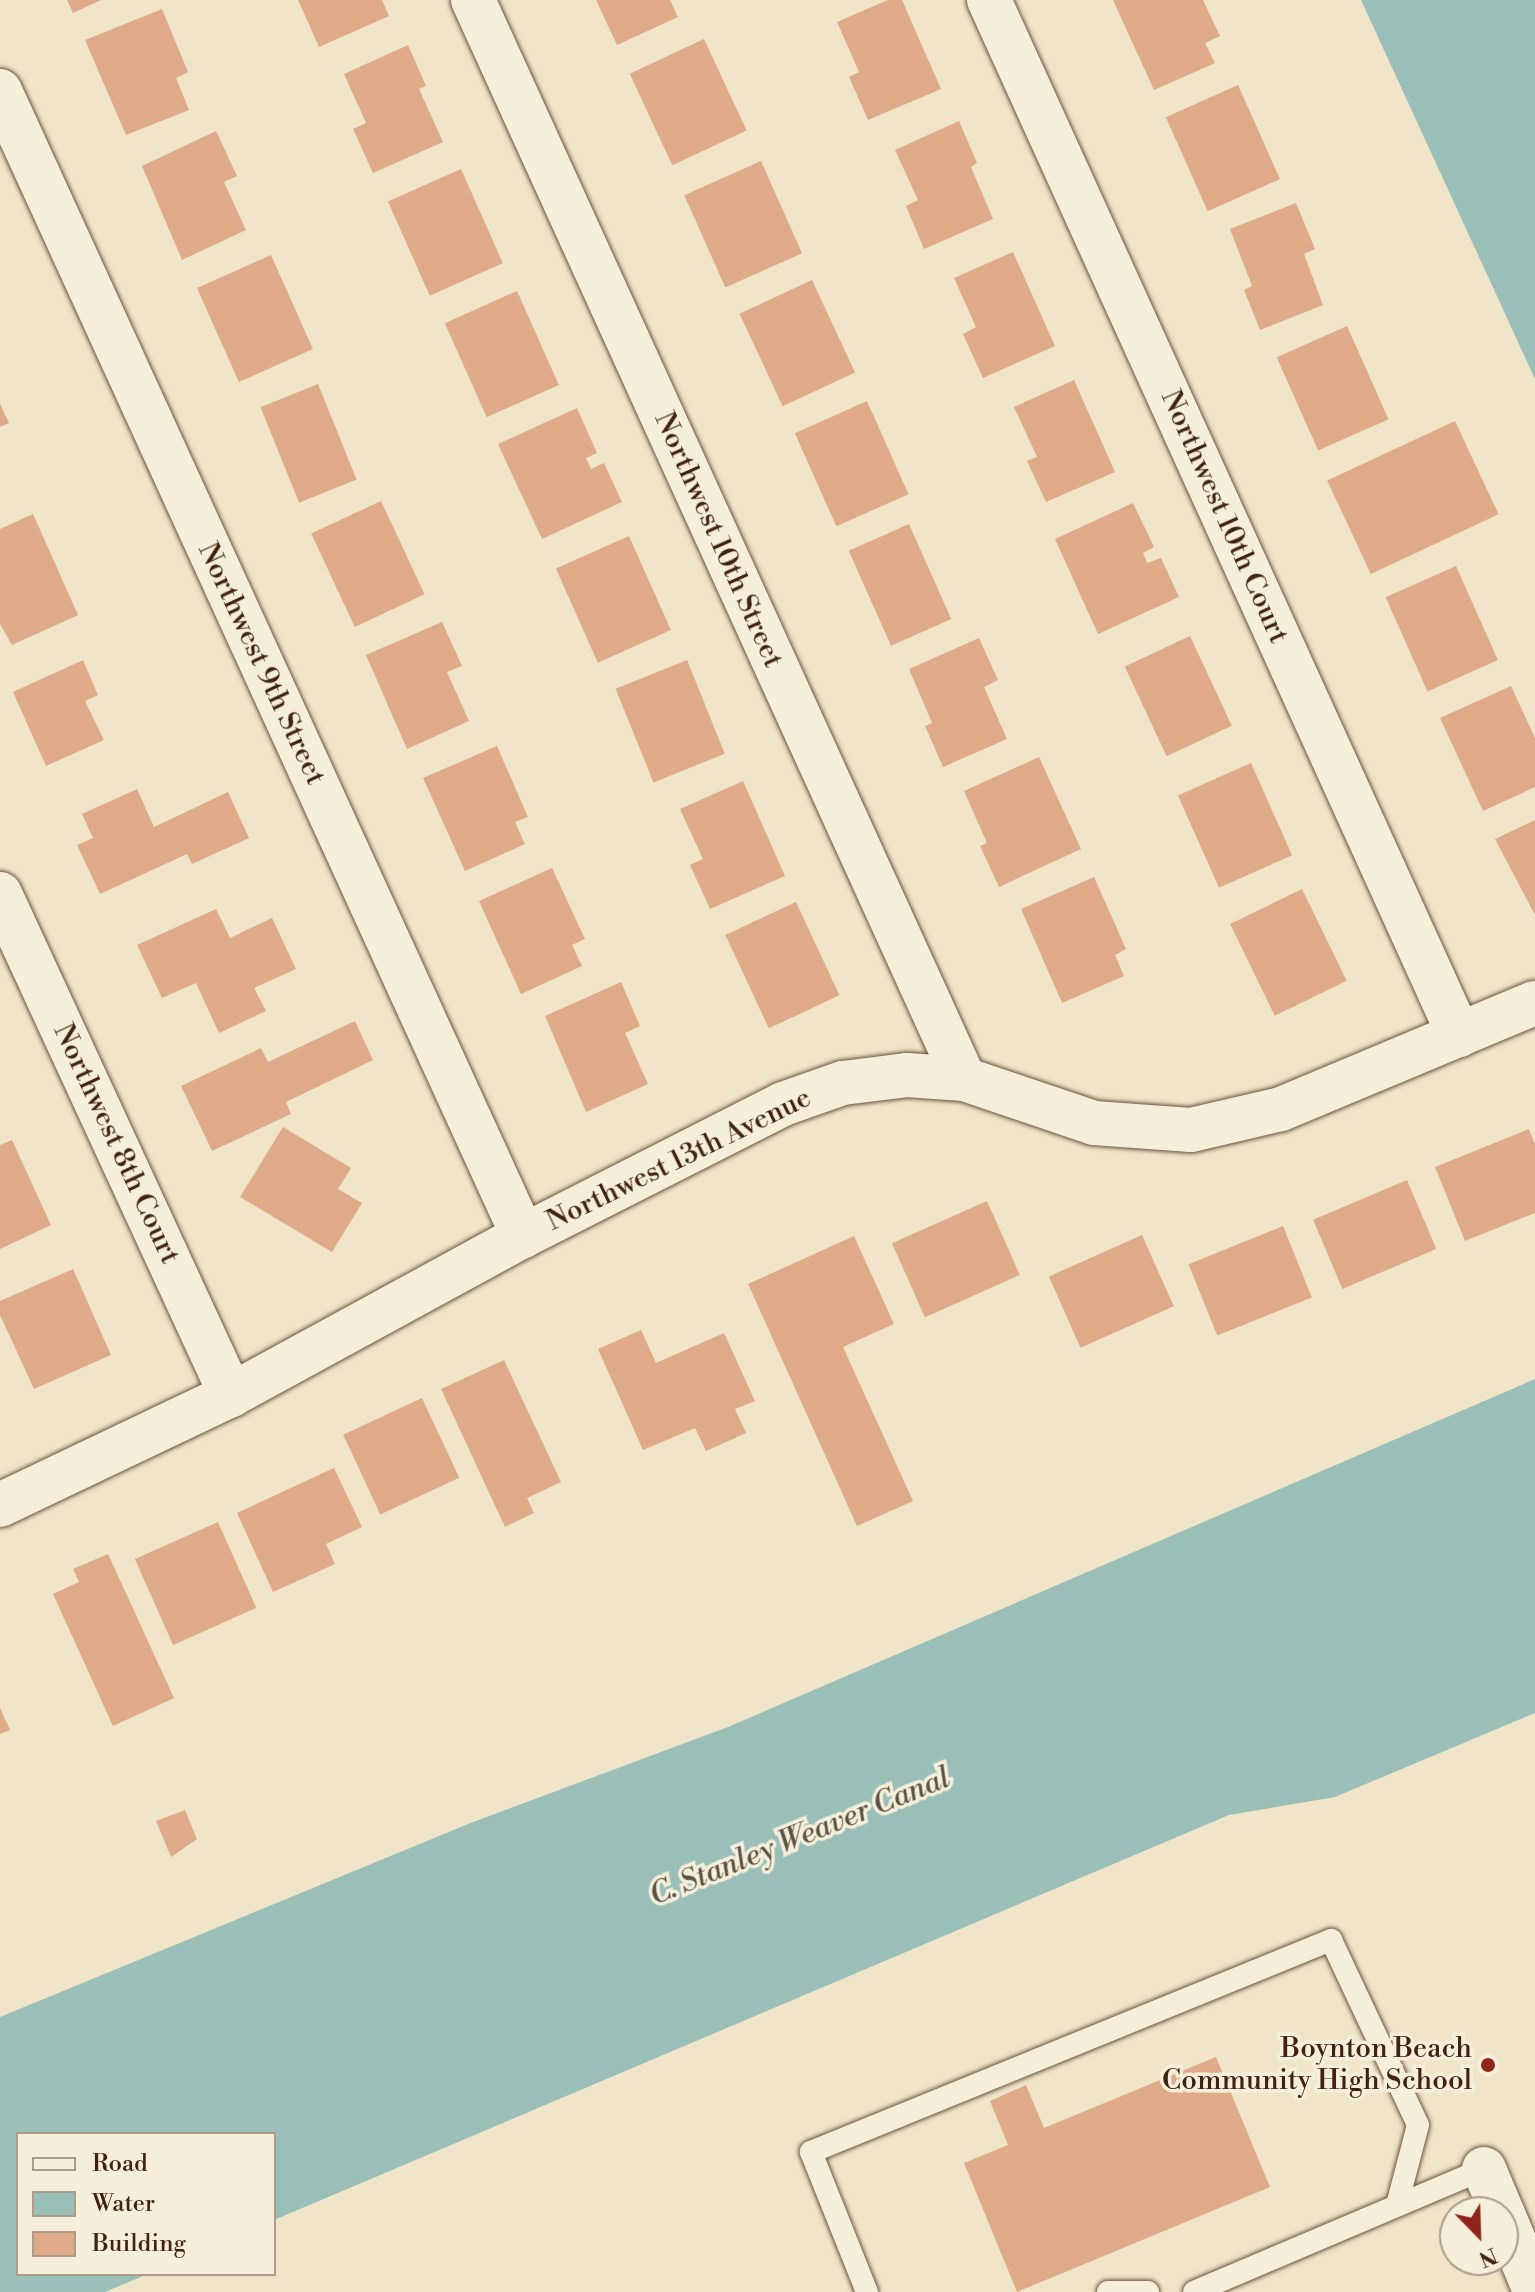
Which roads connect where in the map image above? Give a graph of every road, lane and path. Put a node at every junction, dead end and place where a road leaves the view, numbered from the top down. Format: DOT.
graph roads {
  1 [pos="473,0"];
  2 [pos="989,0"];
  3 [pos="0,91"];
  4 [pos="0,894"];
  5 [pos="1535,1003"];
  6 [pos="1459,1035"];
  7 [pos="964,1079"];
  8 [pos="523,1236"];
  9 [pos="231,1395"];
  10 [pos="0,1505"];
  11 [pos="1484,2169"];
  12 [pos="1496,2196"];
  13 [pos="1397,2205"];
  14 [pos="1519,2252"];
  15 [pos="1535,2291"];
  16 [pos="867,2292"];
  17 [pos="1108,2292"];
  18 [pos="1148,2292"];
  19 [pos="1194,2292"];
  1 -- 7 [label="street, Northwest 10th Street"];
  2 -- 6 [label="street, Northwest 10th Court"];
  3 -- 8 [label="street, Northwest 9th Street"];
  4 -- 9 [label="street, Northwest 8th Court"];
  5 -- 6 [label="street, Northwest 13th Avenue"];
  6 -- 7 [label="street, Northwest 13th Avenue"];
  7 -- 8 [label="street, Northwest 13th Avenue"];
  8 -- 9 [label="street, Northwest 13th Avenue"];
  9 -- 10 [label="street, Northwest 13th Avenue"];
  11 -- 12 [label="street"];
  11 -- 13 [label="lane"];
  13 -- 16 [label="lane"];
  13 -- 19 [label="lane"];
  14 -- 15 [label="street"];
  17 -- 18 [label="lane"];
}
